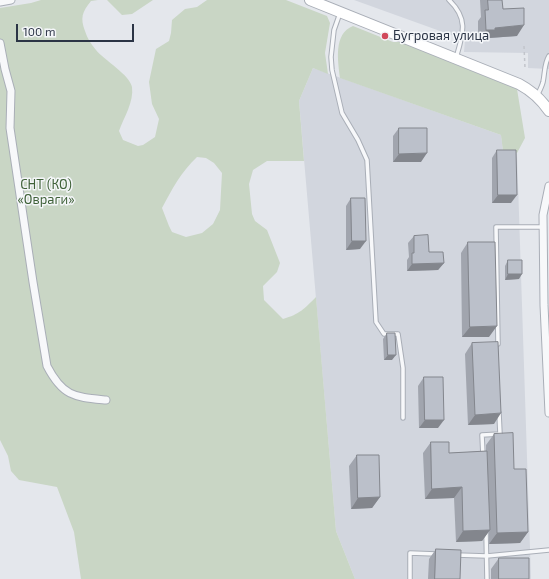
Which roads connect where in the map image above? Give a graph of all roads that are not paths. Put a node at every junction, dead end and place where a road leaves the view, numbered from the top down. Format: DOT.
graph roads {
  1 [pos="11,0"];
  2 [pos="310,0"];
  3 [pos="449,0"];
  4 [pos="0,2"];
  5 [pos="340,12"];
  6 [pos="0,43"];
  7 [pos="548,58"];
  8 [pos="456,59"];
  9 [pos="537,96"];
  10 [pos="549,111"];
  11 [pos="549,186"];
  12 [pos="543,227"];
  13 [pos="498,346"];
  14 [pos="106,400"];
  15 [pos="499,410"];
  16 [pos="549,413"];
  17 [pos="403,418"];
  18 [pos="483,458"];
  19 [pos="486,526"];
  20 [pos="549,550"];
  21 [pos="441,555"];
  22 [pos="448,555"];
  23 [pos="487,556"];
  24 [pos="410,579"];
  25 [pos="487,579"];
  1 -- 4 [label="street"];
  2 -- 5 [label="street"];
  3 -- 8 [label="lane"];
  5 -- 8 [label="street"];
  5 -- 17 [label="lane"];
  6 -- 14 [label="street"];
  7 -- 9 [label="lane"];
  8 -- 9 [label="street"];
  9 -- 10 [label="street"];
  11 -- 12 [label="street"];
  12 -- 13 [label="lane"];
  12 -- 16 [label="street"];
  15 -- 18 [label="lane"];
  19 -- 23 [label="lane"];
  20 -- 23 [label="lane"];
  21 -- 24 [label="lane"];
  22 -- 23 [label="lane"];
  23 -- 25 [label="lane"];
}
